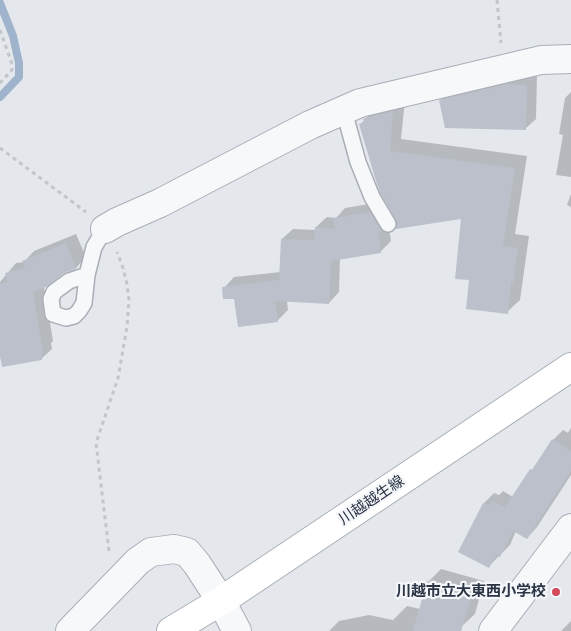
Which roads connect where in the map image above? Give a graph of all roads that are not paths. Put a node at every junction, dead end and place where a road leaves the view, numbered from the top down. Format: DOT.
graph roads {
  1 [pos="571,59"];
  2 [pos="344,111"];
  3 [pos="388,224"];
  4 [pos="105,229"];
  5 [pos="87,275"];
  6 [pos="571,368"];
  7 [pos="571,528"];
  8 [pos="221,601"];
  9 [pos="70,631"];
  10 [pos="172,631"];
  11 [pos="237,631"];
  12 [pos="493,631"];
  1 -- 2 [label="street"];
  2 -- 3 [label="lane"];
  2 -- 4 [label="street"];
  4 -- 5 [label="lane"];
  6 -- 8 [label="main road, 川越越生線"];
  7 -- 12 [label="street"];
  8 -- 9 [label="street"];
  8 -- 10 [label="main road, 川越越生線"];
  8 -- 11 [label="street"];
}
